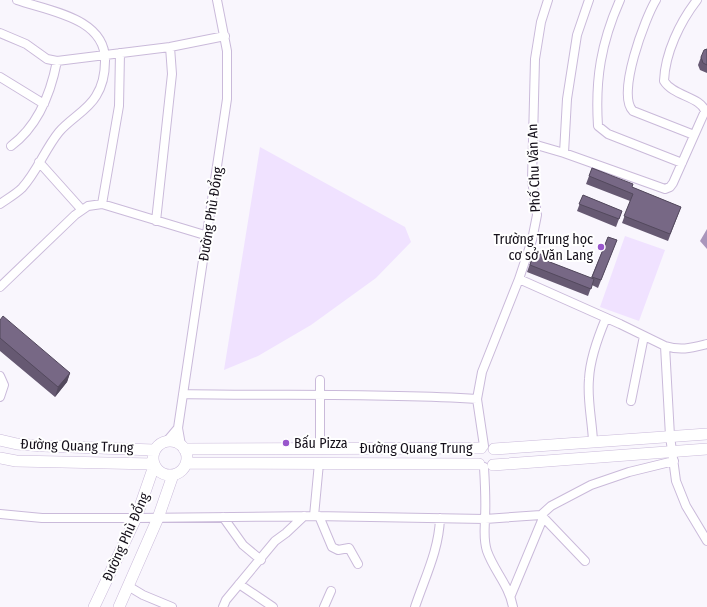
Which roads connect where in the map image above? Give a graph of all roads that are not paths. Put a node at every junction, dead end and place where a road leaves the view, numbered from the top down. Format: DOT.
graph roads {
  1 [pos="17,0"];
  2 [pos="217,0"];
  3 [pos="548,0"];
  4 [pos="589,0"];
  5 [pos="620,0"];
  6 [pos="656,0"];
  7 [pos="697,0"];
  8 [pos="0,33"];
  9 [pos="225,36"];
  10 [pos="170,47"];
  11 [pos="120,53"];
  12 [pos="106,55"];
  13 [pos="57,61"];
  14 [pos="0,77"];
  15 [pos="44,104"];
  16 [pos="694,135"];
  17 [pos="533,144"];
  18 [pos="11,146"];
  19 [pos="564,153"];
  20 [pos="39,162"];
  21 [pos="682,163"];
  22 [pos="0,204"];
  23 [pos="102,204"];
  24 [pos="82,210"];
  25 [pos="156,221"];
  26 [pos="208,236"];
  27 [pos="519,279"];
  28 [pos="0,287"];
  29 [pos="606,318"];
  30 [pos="644,336"];
  31 [pos="707,344"];
  32 [pos="665,346"];
  33 [pos="0,376"];
  34 [pos="320,380"];
  35 [pos="183,394"];
  36 [pos="320,396"];
  37 [pos="0,397"];
  38 [pos="477,399"];
  39 [pos="631,401"];
  40 [pos="178,428"];
  41 [pos="707,434"];
  42 [pos="670,436"];
  43 [pos="0,440"];
  44 [pos="168,441"];
  45 [pos="593,441"];
  46 [pos="183,447"];
  47 [pos="320,448"];
  48 [pos="486,448"];
  49 [pos="707,449"];
  50 [pos="154,450"];
  51 [pos="673,456"];
  52 [pos="0,458"];
  53 [pos="186,463"];
  54 [pos="319,463"];
  55 [pos="154,465"];
  56 [pos="486,466"];
  57 [pos="174,475"];
  58 [pos="0,514"];
  59 [pos="304,516"];
  60 [pos="316,516"];
  61 [pos="542,516"];
  62 [pos="223,517"];
  63 [pos="136,518"];
  64 [pos="158,518"];
  65 [pos="440,518"];
  66 [pos="485,519"];
  67 [pos="707,541"];
  68 [pos="261,560"];
  69 [pos="585,561"];
  70 [pos="358,564"];
  71 [pos="239,584"];
  72 [pos="128,586"];
  73 [pos="331,591"];
  74 [pos="511,595"];
  75 [pos="325,605"];
  76 [pos="94,607"];
  77 [pos="119,607"];
  78 [pos="172,607"];
  79 [pos="223,607"];
  80 [pos="273,607"];
  81 [pos="333,607"];
  82 [pos="414,607"];
  83 [pos="513,607"];
  1 -- 12 [label="street"];
  2 -- 9 [label="street, Đường Phù Đổng"];
  3 -- 17 [label="street, Phố Chu Văn An"];
  4 -- 19 [label="street"];
  5 -- 21 [label="street"];
  6 -- 16 [label="street"];
  7 -- 16 [label="street"];
  8 -- 13 [label="street"];
  9 -- 10 [label="street"];
  9 -- 26 [label="street, Đường Phù Đổng"];
  10 -- 11 [label="street"];
  10 -- 25 [label="street"];
  11 -- 12 [label="street"];
  11 -- 23 [label="street"];
  12 -- 13 [label="street"];
  12 -- 20 [label="street"];
  13 -- 15 [label="street"];
  14 -- 15 [label="street"];
  15 -- 18 [label="street"];
  16 -- 21 [label="street"];
  17 -- 19 [label="street"];
  17 -- 27 [label="street, Phố Chu Văn An"];
  19 -- 21 [label="street"];
  20 -- 22 [label="street"];
  20 -- 24 [label="street"];
  23 -- 24 [label="street"];
  23 -- 25 [label="street"];
  24 -- 28 [label="street"];
  25 -- 26 [label="street"];
  26 -- 35 [label="street, Đường Phù Đổng"];
  27 -- 29 [label="street"];
  27 -- 38 [label="street, Phố Chu Văn An"];
  29 -- 30 [label="street"];
  29 -- 45 [label="street"];
  30 -- 32 [label="street"];
  30 -- 39 [label="street"];
  31 -- 32 [label="street"];
  32 -- 42 [label="street"];
  33 -- 37 [label="street"];
  34 -- 36 [label="street"];
  35 -- 36 [label="street"];
  35 -- 40 [label="street, Đường Phù Đổng"];
  36 -- 38 [label="street"];
  36 -- 47 [label="street"];
  38 -- 48 [label="street, Phố Chu Văn An"];
  40 -- 44 [label="street, Đường Phù Đổng"];
  40 -- 46 [label="street, Đường Phù Đổng"];
  41 -- 42 [label="main road, Đường Quang Trung"];
  42 -- 45 [label="main road, Đường Quang Trung"];
  42 -- 51 [label="street"];
  43 -- 50 [label="main road, Đường Quang Trung"];
  44 -- 46 [label="main road"];
  44 -- 50 [label="main road"];
  45 -- 48 [label="main road, Đường Quang Trung"];
  46 -- 47 [label="main road, Đường Quang Trung"];
  46 -- 53 [label="main road"];
  47 -- 48 [label="main road, Đường Quang Trung"];
  48 -- 56 [label="main road"];
  48 -- 56 [label="main road"];
  49 -- 51 [label="main road, Đường Quang Trung"];
  50 -- 55 [label="main road"];
  51 -- 56 [label="main road, Đường Quang Trung"];
  51 -- 61 [label="street"];
  51 -- 67 [label="street"];
  52 -- 55 [label="main road, Đường Quang Trung"];
  53 -- 54 [label="main road, Đường Quang Trung"];
  53 -- 57 [label="main road"];
  54 -- 56 [label="main road, Đường Quang Trung"];
  54 -- 60 [label="street"];
  55 -- 57 [label="main road"];
  55 -- 63 [label="main road, Đường Phù Đổng"];
  56 -- 66 [label="street"];
  57 -- 64 [label="main road, Đường Phù Đổng"];
  58 -- 63 [label="street"];
  59 -- 60 [label="street"];
  59 -- 62 [label="street"];
  59 -- 68 [label="street"];
  60 -- 65 [label="street"];
  60 -- 70 [label="street"];
  61 -- 66 [label="street"];
  61 -- 69 [label="street"];
  61 -- 74 [label="street"];
  62 -- 64 [label="street"];
  62 -- 68 [label="street"];
  63 -- 64 [label="street"];
  63 -- 76 [label="main road, Đường Phù Đổng"];
  64 -- 72 [label="main road, Đường Phù Đổng"];
  65 -- 66 [label="street"];
  65 -- 82 [label="street"];
  66 -- 74 [label="street"];
  68 -- 71 [label="street"];
  71 -- 79 [label="street"];
  71 -- 80 [label="street"];
  72 -- 77 [label="main road, Đường Phù Đổng"];
  72 -- 78 [label="street"];
  73 -- 75 [label="street"];
  74 -- 83 [label="street"];
  75 -- 81 [label="street"];
}
